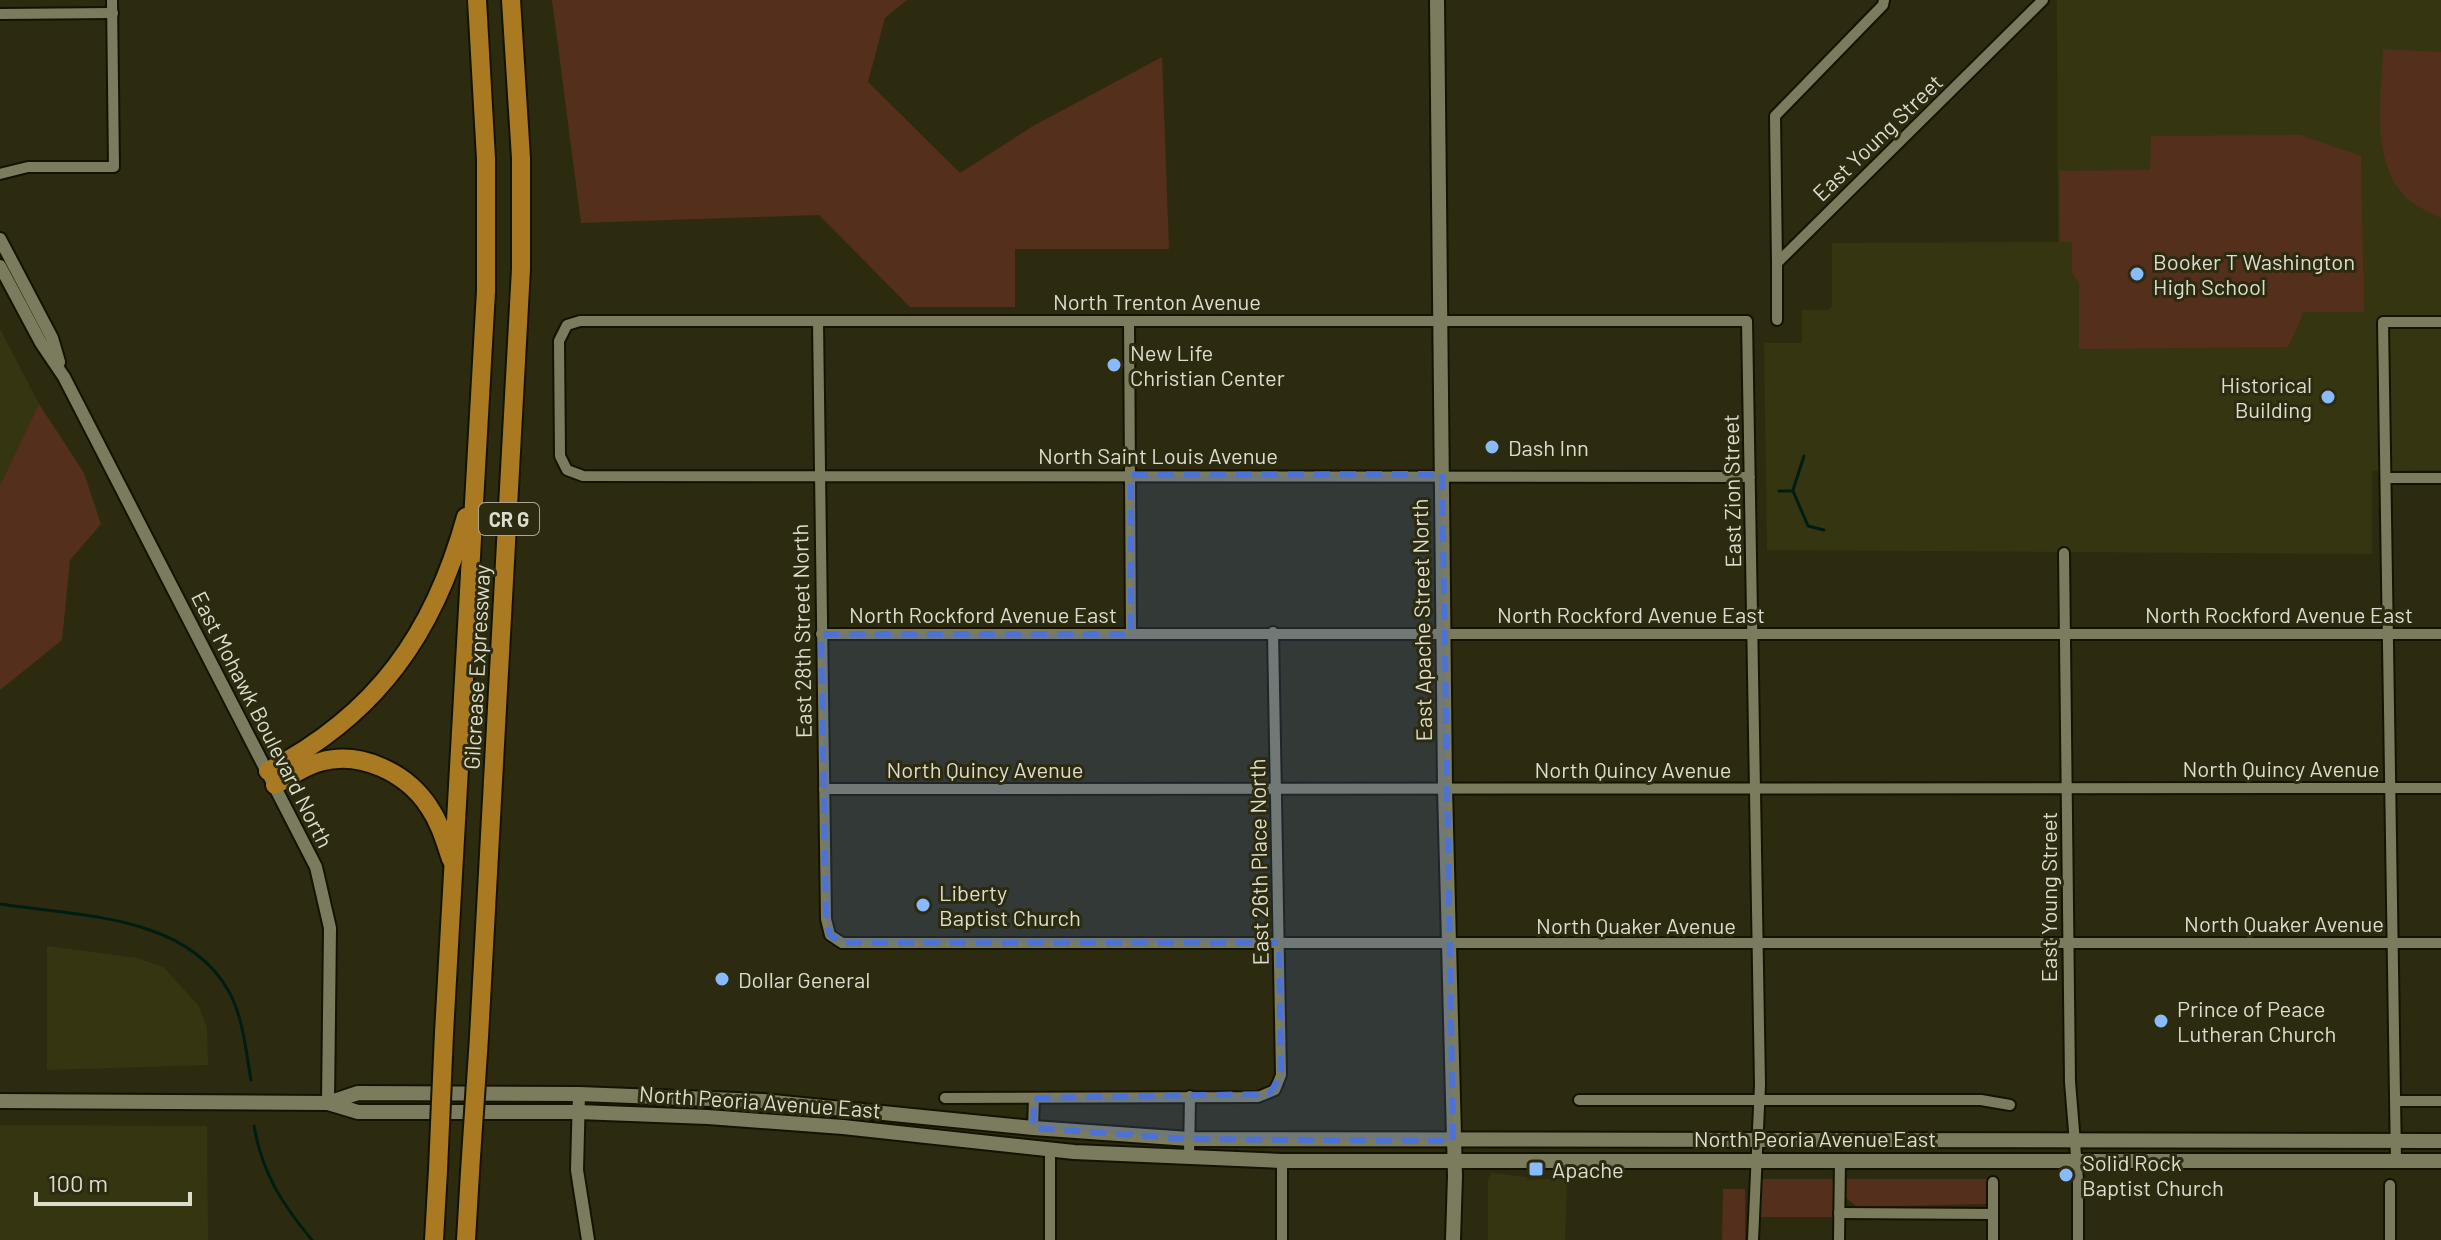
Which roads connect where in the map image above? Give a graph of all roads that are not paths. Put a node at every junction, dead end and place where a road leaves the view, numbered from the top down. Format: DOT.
graph roads {
  1 [pos="112,0"];
  2 [pos="477,0"];
  3 [pos="511,0"];
  4 [pos="1437,0"];
  5 [pos="1884,0"];
  6 [pos="2043,0"];
  7 [pos="113,13"];
  8 [pos="0,14"];
  9 [pos="0,174"];
  10 [pos="0,239"];
  11 [pos="1777,263"];
  12 [pos="0,266"];
  13 [pos="1440,319"];
  14 [pos="1777,320"];
  15 [pos="818,321"];
  16 [pos="1747,321"];
  17 [pos="1129,322"];
  18 [pos="2441,322"];
  19 [pos="64,377"];
  20 [pos="567,470"];
  21 [pos="1442,474"];
  22 [pos="1131,475"];
  23 [pos="819,477"];
  24 [pos="1750,477"];
  25 [pos="2386,478"];
  26 [pos="2441,478"];
  27 [pos="477,480"];
  28 [pos="2064,553"];
  29 [pos="1273,632"];
  30 [pos="1444,633"];
  31 [pos="821,634"];
  32 [pos="1131,634"];
  33 [pos="1754,634"];
  34 [pos="2064,634"];
  35 [pos="2389,634"];
  36 [pos="2441,634"];
  37 [pos="271,778"];
  38 [pos="2392,787"];
  39 [pos="1445,788"];
  40 [pos="2441,788"];
  41 [pos="824,789"];
  42 [pos="1277,789"];
  43 [pos="1755,789"];
  44 [pos="2067,789"];
  45 [pos="454,867"];
  46 [pos="833,939"];
  47 [pos="2394,943"];
  48 [pos="2441,943"];
  49 [pos="1279,944"];
  50 [pos="1757,944"];
  51 [pos="2068,944"];
  52 [pos="1449,945"];
  53 [pos="579,1094"];
  54 [pos="1190,1096"];
  55 [pos="945,1098"];
  56 [pos="1034,1098"];
  57 [pos="1579,1100"];
  58 [pos="1759,1100"];
  59 [pos="0,1101"];
  60 [pos="2396,1101"];
  61 [pos="2441,1101"];
  62 [pos="328,1103"];
  63 [pos="2010,1105"];
  64 [pos="578,1112"];
  65 [pos="1033,1128"];
  66 [pos="1189,1139"];
  67 [pos="1453,1141"];
  68 [pos="1756,1141"];
  69 [pos="2076,1141"];
  70 [pos="2396,1141"];
  71 [pos="2441,1141"];
  72 [pos="1050,1150"];
  73 [pos="1189,1158"];
  74 [pos="1454,1160"];
  75 [pos="1840,1160"];
  76 [pos="2077,1160"];
  77 [pos="1282,1161"];
  78 [pos="1755,1161"];
  79 [pos="2396,1161"];
  80 [pos="2441,1161"];
  81 [pos="1993,1182"];
  82 [pos="2390,1185"];
  83 [pos="1839,1213"];
  84 [pos="1993,1214"];
  85 [pos="434,1240"];
  86 [pos="466,1240"];
  87 [pos="588,1240"];
  88 [pos="1050,1240"];
  89 [pos="1282,1240"];
  90 [pos="1453,1240"];
  91 [pos="1753,1240"];
  92 [pos="1839,1240"];
  93 [pos="1993,1240"];
  94 [pos="2078,1240"];
  95 [pos="2390,1240"];
  1 -- 7 [label="street"];
  2 -- 27 [label="highway, Gilcrease Expressway / CR G"];
  3 -- 86 [label="highway, Gilcrease Expressway / CR G, bridge"];
  4 -- 13 [label="main road, East Apache Street North"];
  5 -- 11 [label="street"];
  6 -- 11 [label="street, East Young Street"];
  7 -- 8 [label="street"];
  7 -- 9 [label="street"];
  10 -- 19 [label="street, East Mohawk Boulevard North"];
  11 -- 14 [label="street"];
  12 -- 19 [label="street, East Mohawk Boulevard North"];
  13 -- 16 [label="street, North Trenton Avenue"];
  13 -- 17 [label="street, North Trenton Avenue"];
  13 -- 21 [label="main road, East Apache Street North"];
  15 -- 17 [label="street, North Trenton Avenue"];
  15 -- 20 [label="street, North Trenton Avenue"];
  15 -- 23 [label="street, East 28th Street North"];
  16 -- 24 [label="street, East Zion Street"];
  17 -- 22 [label="street"];
  18 -- 25 [label="street"];
  19 -- 37 [label="street, East Mohawk Boulevard North"];
  20 -- 23 [label="street, North Saint Louis Avenue"];
  21 -- 22 [label="street, North Saint Louis Avenue"];
  21 -- 24 [label="street, North Saint Louis Avenue"];
  21 -- 30 [label="main road, East Apache Street North"];
  22 -- 23 [label="street, North Saint Louis Avenue"];
  22 -- 32 [label="street"];
  23 -- 31 [label="street, East 28th Street North"];
  24 -- 33 [label="street, East Zion Street"];
  25 -- 26 [label="street"];
  25 -- 35 [label="street"];
  27 -- 37 [label="highway"];
  27 -- 45 [label="highway, Gilcrease Expressway / CR G"];
  28 -- 34 [label="street, East Young Street"];
  29 -- 30 [label="street, North Rockford Avenue East"];
  29 -- 32 [label="street, North Rockford Avenue East"];
  29 -- 42 [label="street, East 26th Place North"];
  30 -- 33 [label="street, North Rockford Avenue East"];
  30 -- 39 [label="main road, East Apache Street North"];
  31 -- 32 [label="street, North Rockford Avenue East"];
  31 -- 41 [label="street, East 28th Street North"];
  33 -- 34 [label="street, North Rockford Avenue East"];
  33 -- 43 [label="street, East Zion Street"];
  34 -- 35 [label="street, North Rockford Avenue East"];
  34 -- 44 [label="street, East Young Street"];
  35 -- 36 [label="street, North Rockford Avenue East"];
  35 -- 38 [label="street"];
  37 -- 45 [label="highway"];
  37 -- 62 [label="street, East Mohawk Boulevard North"];
  38 -- 40 [label="street, North Quincy Avenue"];
  38 -- 44 [label="street, North Quincy Avenue"];
  38 -- 47 [label="street"];
  39 -- 42 [label="street, North Quincy Avenue"];
  39 -- 43 [label="street, North Quincy Avenue"];
  39 -- 52 [label="main road, East Apache Street North"];
  41 -- 42 [label="street, North Quincy Avenue"];
  41 -- 46 [label="street, East 28th Street North"];
  42 -- 49 [label="street, East 26th Place North"];
  43 -- 44 [label="street, North Quincy Avenue"];
  43 -- 50 [label="street, East Zion Street"];
  44 -- 51 [label="street, East Young Street"];
  45 -- 85 [label="highway, Gilcrease Expressway / CR G, bridge"];
  46 -- 49 [label="street, North Quaker Avenue"];
  47 -- 48 [label="street, North Quaker Avenue"];
  47 -- 51 [label="street, North Quaker Avenue"];
  47 -- 60 [label="street"];
  49 -- 52 [label="street, North Quaker Avenue"];
  49 -- 54 [label="street, East 26th Place North"];
  50 -- 51 [label="street, North Quaker Avenue"];
  50 -- 52 [label="street, North Quaker Avenue"];
  50 -- 58 [label="street, East Zion Street"];
  51 -- 69 [label="street, East Young Street"];
  52 -- 67 [label="main road, East Apache Street North"];
  53 -- 62 [label="main road, North Peoria Avenue East"];
  53 -- 64 [label="street"];
  53 -- 65 [label="main road, North Peoria Avenue East"];
  54 -- 56 [label="street"];
  54 -- 66 [label="street"];
  55 -- 56 [label="street"];
  56 -- 65 [label="street"];
  57 -- 58 [label="street, North Peoria Avenue East"];
  58 -- 63 [label="street, North Peoria Avenue East"];
  58 -- 68 [label="street, East Zion Street"];
  59 -- 62 [label="main road, North Peoria Avenue East"];
  60 -- 61 [label="street"];
  60 -- 70 [label="street"];
  62 -- 64 [label="main road, North Peoria Avenue East"];
  64 -- 72 [label="main road, North Peoria Avenue East"];
  64 -- 87 [label="street"];
  65 -- 66 [label="main road, North Peoria Avenue East"];
  66 -- 67 [label="main road, North Peoria Avenue East"];
  66 -- 73 [label="street"];
  67 -- 68 [label="main road, North Peoria Avenue East"];
  67 -- 74 [label="main road, East Apache Street North"];
  68 -- 69 [label="main road, North Peoria Avenue East"];
  68 -- 78 [label="street, East Zion Street"];
  69 -- 70 [label="main road, North Peoria Avenue East"];
  69 -- 76 [label="street, East Young Street"];
  70 -- 71 [label="main road, North Peoria Avenue East"];
  70 -- 79 [label="street"];
  72 -- 73 [label="main road, North Peoria Avenue East"];
  72 -- 88 [label="street"];
  73 -- 77 [label="main road, North Peoria Avenue East"];
  74 -- 77 [label="main road, North Peoria Avenue East"];
  74 -- 78 [label="main road, North Peoria Avenue East"];
  74 -- 90 [label="main road, East Apache Street North"];
  75 -- 76 [label="main road, North Peoria Avenue East"];
  75 -- 78 [label="main road, North Peoria Avenue East"];
  75 -- 83 [label="street"];
  76 -- 79 [label="main road, North Peoria Avenue East"];
  76 -- 94 [label="street, East Young Street"];
  77 -- 89 [label="street"];
  78 -- 91 [label="street, East Zion Street"];
  79 -- 80 [label="main road, North Peoria Avenue East"];
  81 -- 84 [label="street"];
  82 -- 95 [label="street"];
  83 -- 84 [label="street"];
  83 -- 92 [label="street"];
  84 -- 93 [label="street"];
}
